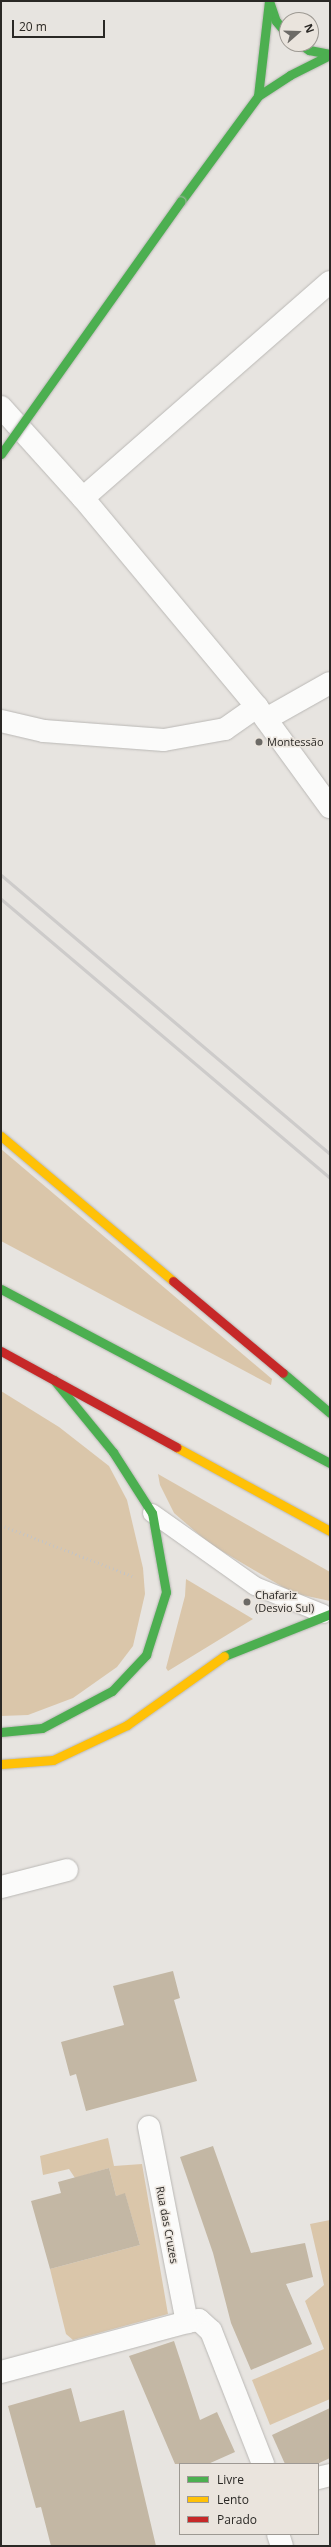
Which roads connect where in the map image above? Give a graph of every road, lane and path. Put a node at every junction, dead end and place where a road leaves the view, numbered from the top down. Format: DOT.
graph roads {
  1 [pos="269,1"];
  2 [pos="279,25"];
  3 [pos="317,52"];
  4 [pos="330,55"];
  5 [pos="258,96"];
  6 [pos="330,282"];
  7 [pos="1,407"];
  8 [pos="1,454"];
  9 [pos="83,498"];
  10 [pos="330,683"];
  11 [pos="262,713"];
  12 [pos="1,721"];
  13 [pos="330,807"];
  14 [pos="1,1136"];
  15 [pos="1,1289"];
  16 [pos="1,1351"];
  17 [pos="54,1380"];
  18 [pos="330,1413"];
  19 [pos="330,1463"];
  20 [pos="152,1513"];
  21 [pos="1,1525"];
  22 [pos="330,1531"];
  23 [pos="166,1592"];
  24 [pos="327,1614"];
  25 [pos="1,1732"];
  26 [pos="1,1764"];
  27 [pos="67,1870"];
  28 [pos="1,1888"];
  29 [pos="149,2127"];
  30 [pos="187,2322"];
  31 [pos="1,2372"];
  32 [pos="263,2463"];
  33 [pos="330,2475"];
  34 [pos="319,2478"];
  35 [pos="278,2535"];
  36 [pos="282,2546"];
  1 -- 2 [label="main road"];
  1 -- 5 [label="main road"];
  3 -- 4 [label="main road"];
  4 -- 5 [label="main road"];
  5 -- 8 [label="main road, bridge"];
  6 -- 9 [label="street"];
  7 -- 9 [label="street"];
  9 -- 11 [label="street"];
  10 -- 11 [label="street"];
  11 -- 12 [label="street"];
  11 -- 13 [label="street"];
  14 -- 18 [label="main road"];
  15 -- 19 [label="main road"];
  16 -- 17 [label="main road"];
  17 -- 20 [label="main road"];
  17 -- 22 [label="main road"];
  20 -- 23 [label="main road"];
  20 -- 24 [label="lane"];
  21 -- 23 [label="path"];
  23 -- 25 [label="main road"];
  24 -- 26 [label="main road"];
  27 -- 28 [label="street"];
  29 -- 30 [label="street, Rua das Cruzes"];
  30 -- 31 [label="street"];
  30 -- 32 [label="street"];
  33 -- 34 [label="street"];
  35 -- 36 [label="street"];
}
